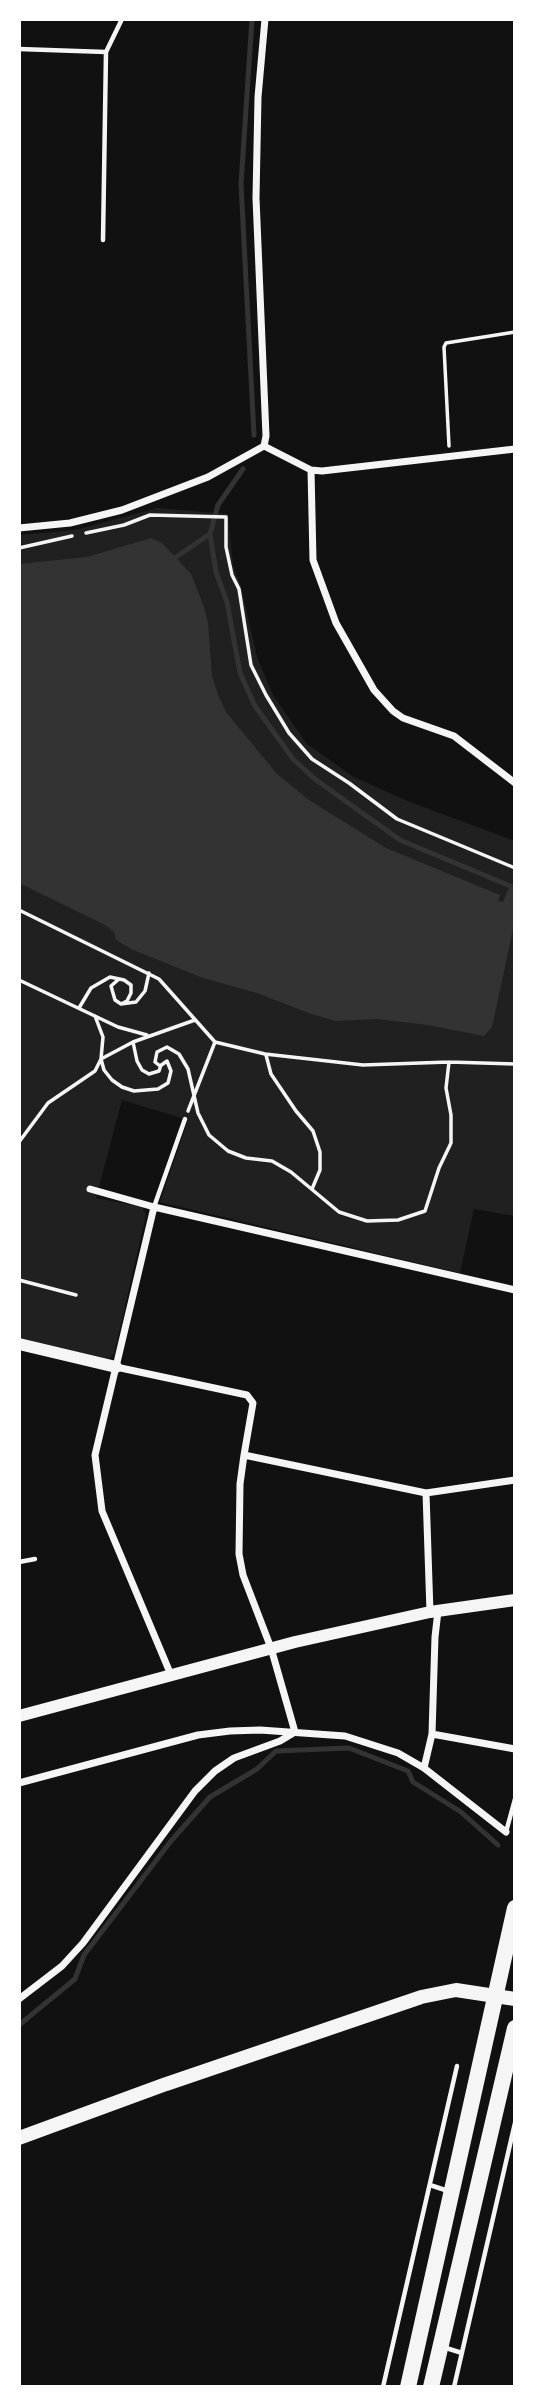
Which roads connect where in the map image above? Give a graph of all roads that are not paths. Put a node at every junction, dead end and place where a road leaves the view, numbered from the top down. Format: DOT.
graph roads {
  1 [pos="122,19"];
  2 [pos="265,19"];
  3 [pos="19,48"];
  4 [pos="106,52"];
  5 [pos="103,240"];
  6 [pos="264,446"];
  7 [pos="515,449"];
  8 [pos="312,470"];
  9 [pos="19,528"];
  10 [pos="515,783"];
  11 [pos="185,1119"];
  12 [pos="90,1189"];
  13 [pos="155,1207"];
  14 [pos="515,1290"];
  15 [pos="19,1344"];
  16 [pos="116,1367"];
  17 [pos="244,1455"];
  18 [pos="515,1480"];
  19 [pos="426,1493"];
  20 [pos="35,1559"];
  21 [pos="19,1562"];
  22 [pos="515,1600"];
  23 [pos="434,1611"];
  24 [pos="271,1648"];
  25 [pos="172,1675"];
  26 [pos="19,1716"];
  27 [pos="295,1732"];
  28 [pos="432,1734"];
  29 [pos="515,1748"];
  30 [pos="424,1768"];
  31 [pos="19,1783"];
  32 [pos="515,1799"];
  33 [pos="514,1811"];
  34 [pos="506,1832"];
  35 [pos="515,1908"];
  36 [pos="496,1995"];
  37 [pos="19,1999"];
  38 [pos="515,1999"];
  39 [pos="515,2028"];
  40 [pos="457,2066"];
  41 [pos="515,2123"];
  42 [pos="19,2138"];
  43 [pos="429,2185"];
  44 [pos="452,2192"];
  45 [pos="440,2346"];
  46 [pos="462,2353"];
  47 [pos="383,2387"];
  48 [pos="408,2387"];
  49 [pos="431,2387"];
  50 [pos="454,2387"];
  1 -- 4 [label="lane"];
  2 -- 6 [label="street"];
  3 -- 4 [label="lane"];
  4 -- 5 [label="lane"];
  6 -- 8 [label="street"];
  6 -- 9 [label="street"];
  7 -- 8 [label="street"];
  8 -- 10 [label="street"];
  11 -- 13 [label="lane"];
  12 -- 13 [label="street"];
  13 -- 14 [label="street"];
  13 -- 16 [label="street"];
  15 -- 16 [label="street"];
  16 -- 17 [label="street"];
  16 -- 25 [label="street"];
  17 -- 19 [label="street"];
  17 -- 24 [label="street"];
  18 -- 19 [label="street"];
  19 -- 23 [label="street"];
  20 -- 21 [label="lane"];
  22 -- 23 [label="street"];
  23 -- 24 [label="street"];
  23 -- 28 [label="street"];
  24 -- 25 [label="street"];
  24 -- 27 [label="street"];
  25 -- 26 [label="street"];
  27 -- 30 [label="street"];
  27 -- 31 [label="street"];
  27 -- 37 [label="street"];
  28 -- 29 [label="street"];
  28 -- 30 [label="street"];
  30 -- 34 [label="street"];
  32 -- 33 [label="lane"];
  33 -- 34 [label="lane"];
  35 -- 36 [label="highway"];
  36 -- 38 [label="main road"];
  36 -- 42 [label="main road"];
  36 -- 44 [label="highway"];
  39 -- 45 [label="highway"];
  40 -- 43 [label="lane"];
  41 -- 46 [label="lane"];
  43 -- 44 [label="lane"];
  43 -- 47 [label="lane"];
  44 -- 48 [label="highway"];
  45 -- 46 [label="lane"];
  45 -- 49 [label="highway"];
  46 -- 50 [label="lane"];
}
